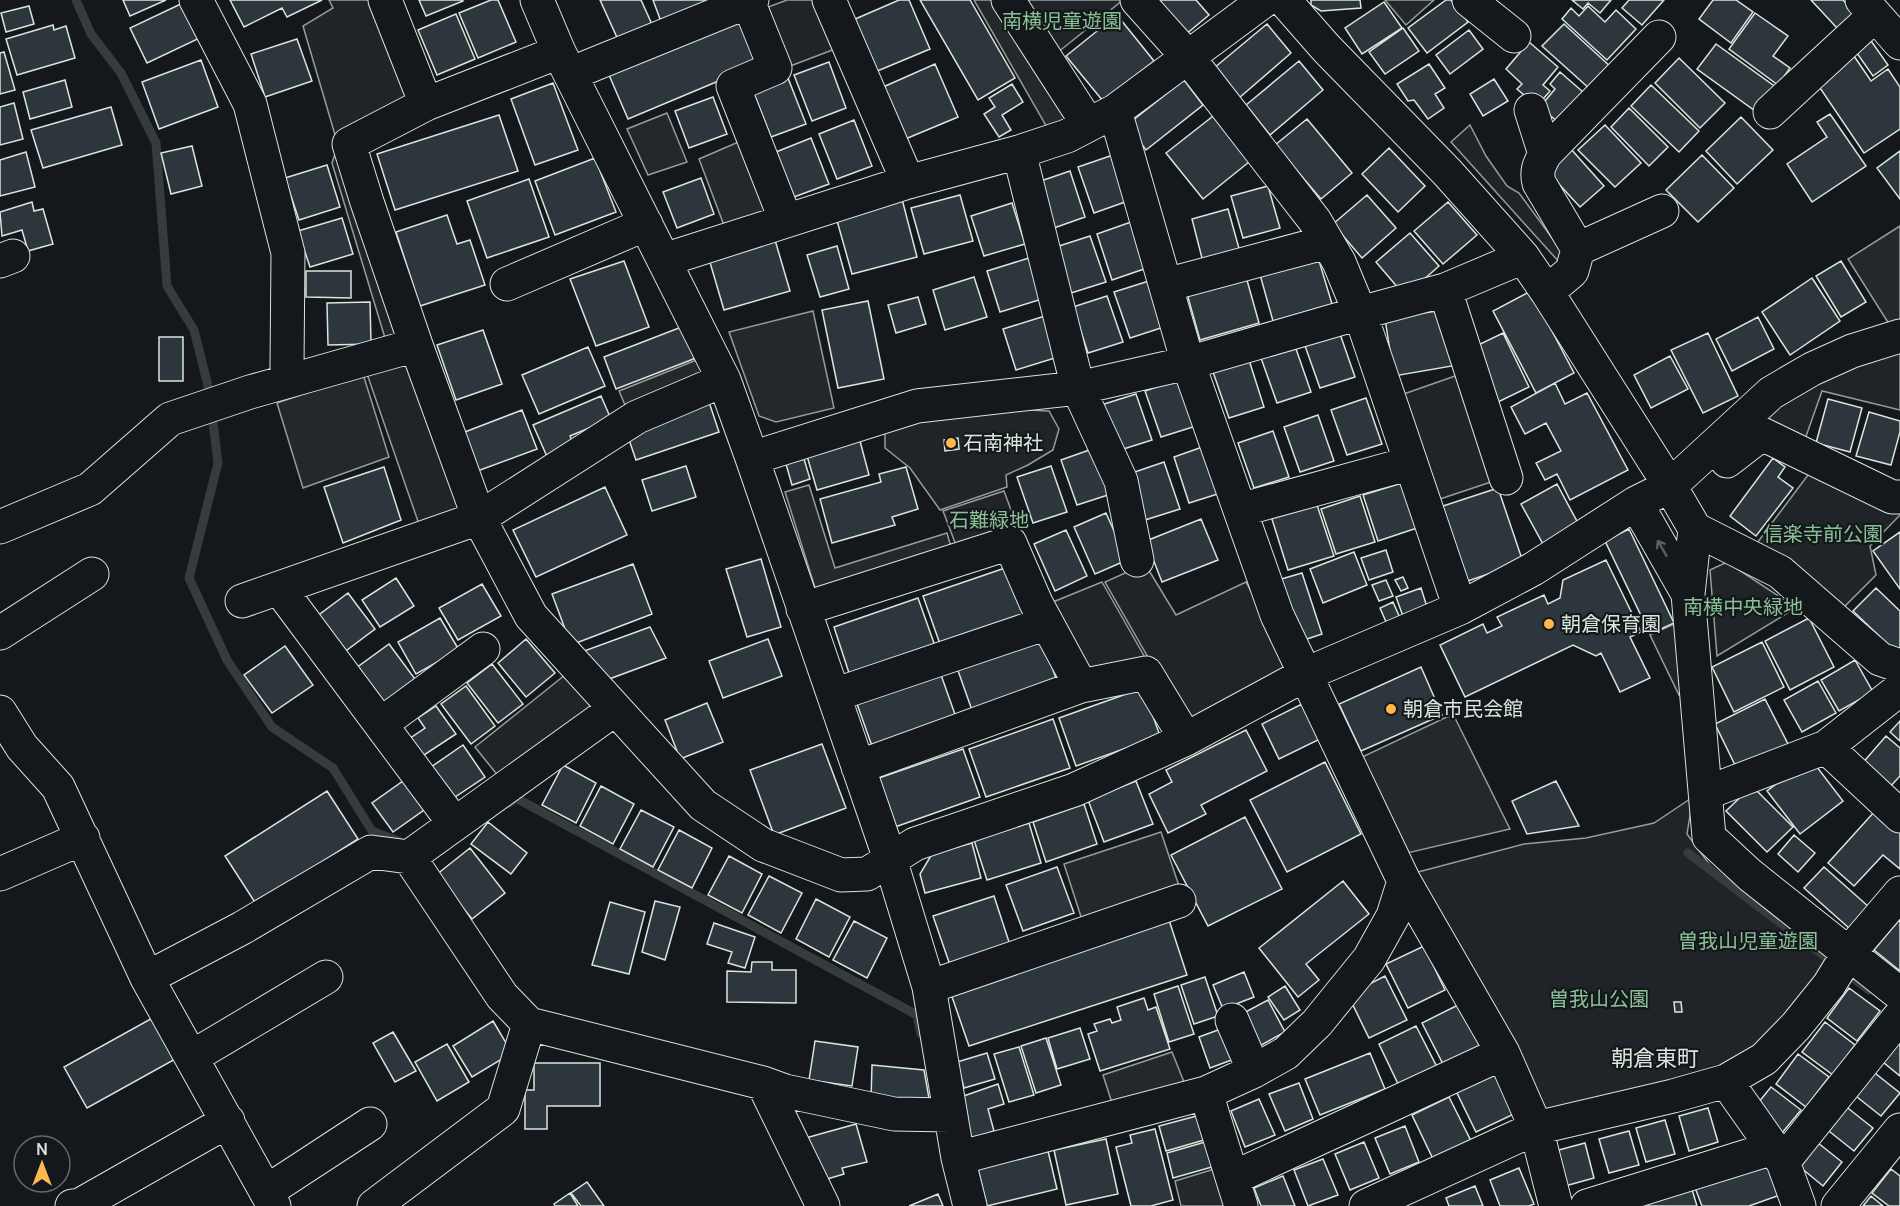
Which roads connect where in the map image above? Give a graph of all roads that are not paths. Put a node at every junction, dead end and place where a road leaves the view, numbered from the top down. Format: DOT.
graph roads {
  1 [pos="196,0"];
  2 [pos="385,0"];
  3 [pos="537,0"];
  4 [pos="1008,0"];
  5 [pos="1137,0"];
  6 [pos="1265,0"];
  7 [pos="1284,0"];
  8 [pos="1469,0"];
  9 [pos="750,1"];
  10 [pos="836,2"];
  11 [pos="1866,14"];
  12 [pos="1514,36"];
  13 [pos="1659,38"];
  14 [pos="1900,43"];
  15 [pos="1187,56"];
  16 [pos="565,63"];
  17 [pos="426,104"];
  18 [pos="1531,110"];
  19 [pos="1770,112"];
  20 [pos="1101,118"];
  21 [pos="1019,152"];
  22 [pos="1545,154"];
  23 [pos="908,182"];
  24 [pos="1662,211"];
  25 [pos="786,221"];
  26 [pos="646,224"];
  27 [pos="1327,242"];
  28 [pos="1578,249"];
  29 [pos="1523,257"];
  30 [pos="664,260"];
  31 [pos="507,284"];
  32 [pos="1166,285"];
  33 [pos="1445,290"];
  34 [pos="1547,292"];
  35 [pos="1360,313"];
  36 [pos="1900,336"];
  37 [pos="416,345"];
  38 [pos="1188,363"];
  39 [pos="290,380"];
  40 [pos="724,380"];
  41 [pos="1078,388"];
  42 [pos="752,458"];
  43 [pos="1411,463"];
  44 [pos="1506,478"];
  45 [pos="1674,493"];
  46 [pos="1900,497"];
  47 [pos="1636,503"];
  48 [pos="1240,510"];
  49 [pos="479,518"];
  50 [pos="1,522"];
  51 [pos="1695,529"];
  52 [pos="1137,560"];
  53 [pos="92,574"];
  54 [pos="279,588"];
  55 [pos="1688,594"];
  56 [pos="242,601"];
  57 [pos="1460,608"];
  58 [pos="803,609"];
  59 [pos="1047,623"];
  60 [pos="0,633"];
  61 [pos="483,649"];
  62 [pos="1900,666"];
  63 [pos="1306,674"];
  64 [pos="1081,686"];
  65 [pos="1900,689"];
  66 [pos="834,695"];
  67 [pos="615,709"];
  68 [pos="0,712"];
  69 [pos="381,724"];
  70 [pos="1186,739"];
  71 [pos="1826,747"];
  72 [pos="858,767"];
  73 [pos="1706,793"];
  74 [pos="1900,816"];
  75 [pos="454,823"];
  76 [pos="83,838"];
  77 [pos="409,857"];
  78 [pos="890,859"];
  79 [pos="0,873"];
  80 [pos="1404,881"];
  81 [pos="1900,893"];
  82 [pos="1179,901"];
  83 [pos="1842,964"];
  84 [pos="326,977"];
  85 [pos="147,978"];
  86 [pos="929,987"];
  87 [pos="1899,1010"];
  88 [pos="1232,1020"];
  89 [pos="529,1024"];
  90 [pos="1503,1053"];
  91 [pos="192,1057"];
  92 [pos="1254,1071"];
  93 [pos="1726,1081"];
  94 [pos="763,1083"];
  95 [pos="1206,1093"];
  96 [pos="950,1115"];
  97 [pos="228,1121"];
  98 [pos="370,1124"];
  99 [pos="1536,1128"];
  100 [pos="1900,1130"];
  101 [pos="1778,1155"];
  102 [pos="958,1158"];
  103 [pos="1237,1192"];
  104 [pos="270,1199"];
  105 [pos="72,1206"];
  106 [pos="374,1206"];
  107 [pos="823,1206"];
  108 [pos="970,1206"];
  109 [pos="1366,1206"];
  110 [pos="1556,1206"];
  111 [pos="1587,1206"];
  112 [pos="1799,1206"];
  113 [pos="1838,1206"];
  1 -- 39 [label="street"];
  2 -- 17 [label="street"];
  3 -- 16 [label="street"];
  4 -- 20 [label="street"];
  5 -- 15 [label="street"];
  6 -- 15 [label="street"];
  7 -- 29 [label="street"];
  8 -- 12 [label="street"];
  9 -- 16 [label="street"];
  9 -- 25 [label="street"];
  10 -- 23 [label="street"];
  11 -- 14 [label="street"];
  11 -- 19 [label="street"];
  13 -- 22 [label="street"];
  15 -- 20 [label="street"];
  15 -- 27 [label="street"];
  16 -- 17 [label="street"];
  16 -- 26 [label="street"];
  17 -- 37 [label="street"];
  18 -- 22 [label="street"];
  20 -- 21 [label="street"];
  20 -- 32 [label="street"];
  21 -- 23 [label="street"];
  21 -- 41 [label="street"];
  22 -- 28 [label="street"];
  23 -- 25 [label="street"];
  24 -- 28 [label="street"];
  25 -- 30 [label="street"];
  26 -- 30 [label="street"];
  26 -- 31 [label="street"];
  27 -- 32 [label="street"];
  27 -- 35 [label="street"];
  28 -- 34 [label="street"];
  29 -- 33 [label="street"];
  29 -- 34 [label="street"];
  30 -- 40 [label="street"];
  32 -- 38 [label="street"];
  33 -- 35 [label="street"];
  33 -- 44 [label="street"];
  34 -- 45 [label="street"];
  35 -- 38 [label="street"];
  35 -- 43 [label="street"];
  36 -- 45 [label="street"];
  37 -- 39 [label="street"];
  37 -- 49 [label="street"];
  38 -- 41 [label="street"];
  38 -- 48 [label="street"];
  39 -- 50 [label="street"];
  40 -- 42 [label="street"];
  40 -- 49 [label="street"];
  41 -- 42 [label="street"];
  41 -- 52 [label="street"];
  42 -- 58 [label="street"];
  43 -- 48 [label="street"];
  43 -- 57 [label="street"];
  45 -- 46 [label="street"];
  45 -- 47 [label="street"];
  45 -- 51 [label="street"];
  55 -- 47 [label="street, one-way"];
  47 -- 57 [label="street"];
  48 -- 63 [label="street"];
  49 -- 54 [label="street"];
  49 -- 67 [label="street"];
  51 -- 55 [label="street"];
  51 -- 62 [label="street"];
  53 -- 60 [label="street"];
  54 -- 56 [label="street"];
  54 -- 69 [label="street"];
  55 -- 73 [label="street"];
  57 -- 63 [label="street"];
  58 -- 59 [label="street"];
  58 -- 66 [label="street"];
  59 -- 64 [label="street"];
  59 -- 66 [label="street"];
  61 -- 69 [label="street"];
  63 -- 70 [label="street"];
  63 -- 80 [label="street"];
  64 -- 70 [label="street"];
  64 -- 72 [label="street"];
  65 -- 71 [label="street"];
  66 -- 72 [label="street"];
  67 -- 75 [label="street"];
  67 -- 78 [label="street"];
  68 -- 76 [label="street"];
  69 -- 75 [label="street"];
  70 -- 78 [label="street"];
  71 -- 73 [label="street"];
  71 -- 74 [label="street"];
  72 -- 78 [label="street"];
  73 -- 83 [label="street"];
  75 -- 77 [label="street"];
  76 -- 79 [label="street"];
  76 -- 85 [label="street"];
  77 -- 85 [label="street"];
  77 -- 89 [label="street"];
  78 -- 86 [label="street"];
  80 -- 90 [label="street"];
  80 -- 92 [label="street"];
  81 -- 83 [label="street"];
  82 -- 86 [label="street"];
  83 -- 87 [label="street"];
  83 -- 93 [label="street"];
  84 -- 91 [label="street"];
  85 -- 91 [label="street"];
  86 -- 96 [label="street"];
  87 -- 101 [label="street"];
  88 -- 92 [label="street"];
  89 -- 94 [label="street"];
  89 -- 106 [label="street"];
  90 -- 99 [label="street"];
  90 -- 103 [label="street"];
  91 -- 97 [label="street"];
  92 -- 95 [label="street"];
  93 -- 99 [label="street"];
  93 -- 101 [label="street"];
  94 -- 96 [label="street"];
  94 -- 107 [label="street"];
  95 -- 102 [label="street"];
  95 -- 103 [label="street"];
  96 -- 102 [label="street"];
  97 -- 104 [label="street"];
  97 -- 105 [label="street"];
  98 -- 104 [label="street"];
  99 -- 109 [label="street"];
  99 -- 110 [label="street"];
  100 -- 113 [label="street"];
  101 -- 111 [label="street"];
  101 -- 112 [label="street"];
  102 -- 108 [label="street"];
}
